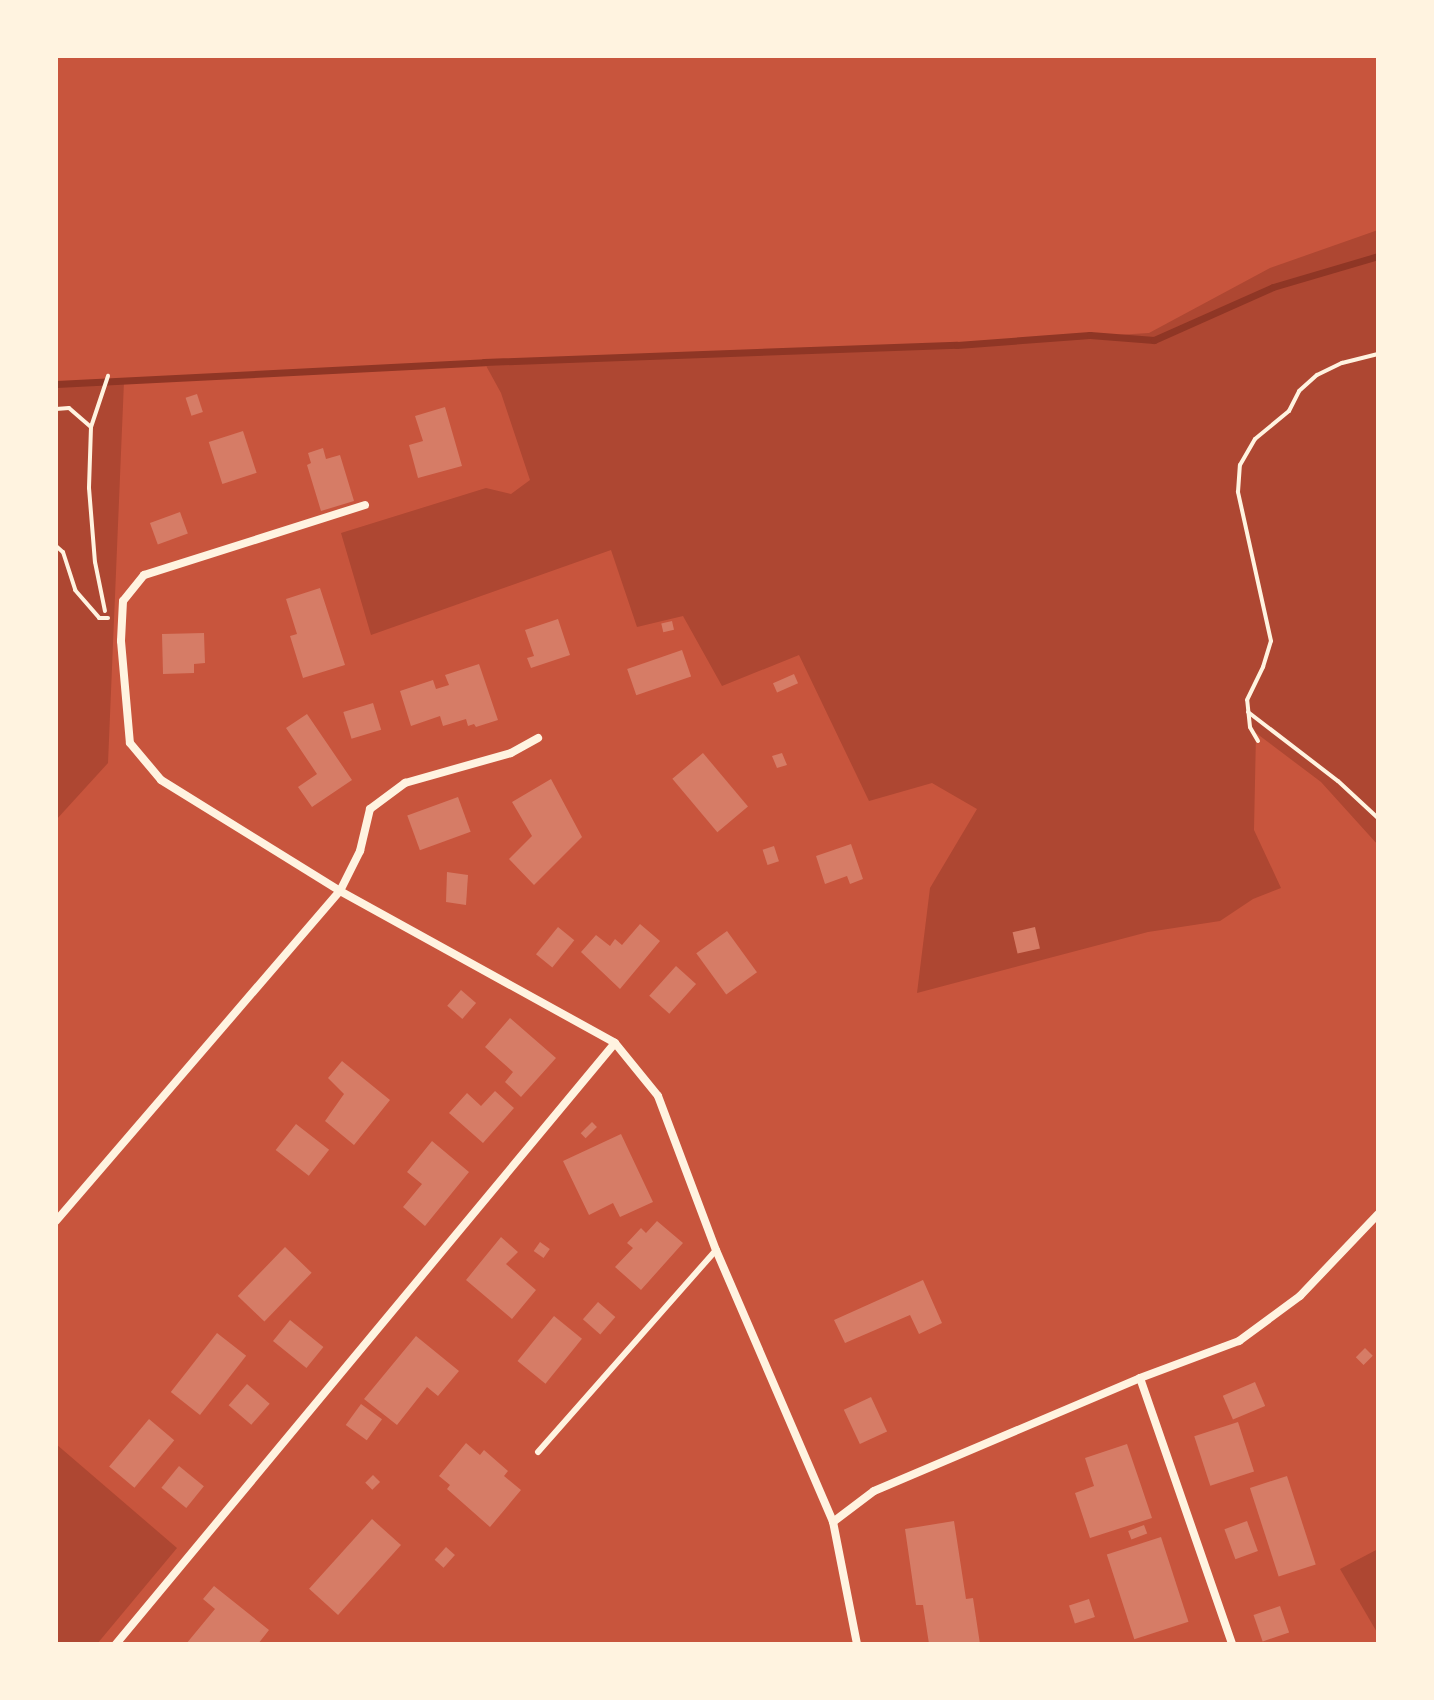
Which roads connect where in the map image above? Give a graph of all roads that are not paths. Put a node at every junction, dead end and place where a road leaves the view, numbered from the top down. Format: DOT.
graph roads {
  1 [pos="365,505"];
  2 [pos="538,738"];
  3 [pos="340,891"];
  4 [pos="615,1043"];
  5 [pos="1378,1214"];
  6 [pos="56,1221"];
  7 [pos="716,1250"];
  8 [pos="1140,1378"];
  9 [pos="538,1452"];
  10 [pos="833,1522"];
  11 [pos="116,1644"];
  12 [pos="857,1644"];
  13 [pos="1232,1644"];
  1 -- 3 [label="street"];
  2 -- 3 [label="street"];
  3 -- 4 [label="street"];
  3 -- 6 [label="street"];
  4 -- 7 [label="street"];
  4 -- 11 [label="street"];
  5 -- 8 [label="street"];
  7 -- 9 [label="lane"];
  7 -- 10 [label="street"];
  8 -- 10 [label="street"];
  8 -- 13 [label="street"];
  10 -- 12 [label="street"];
}
